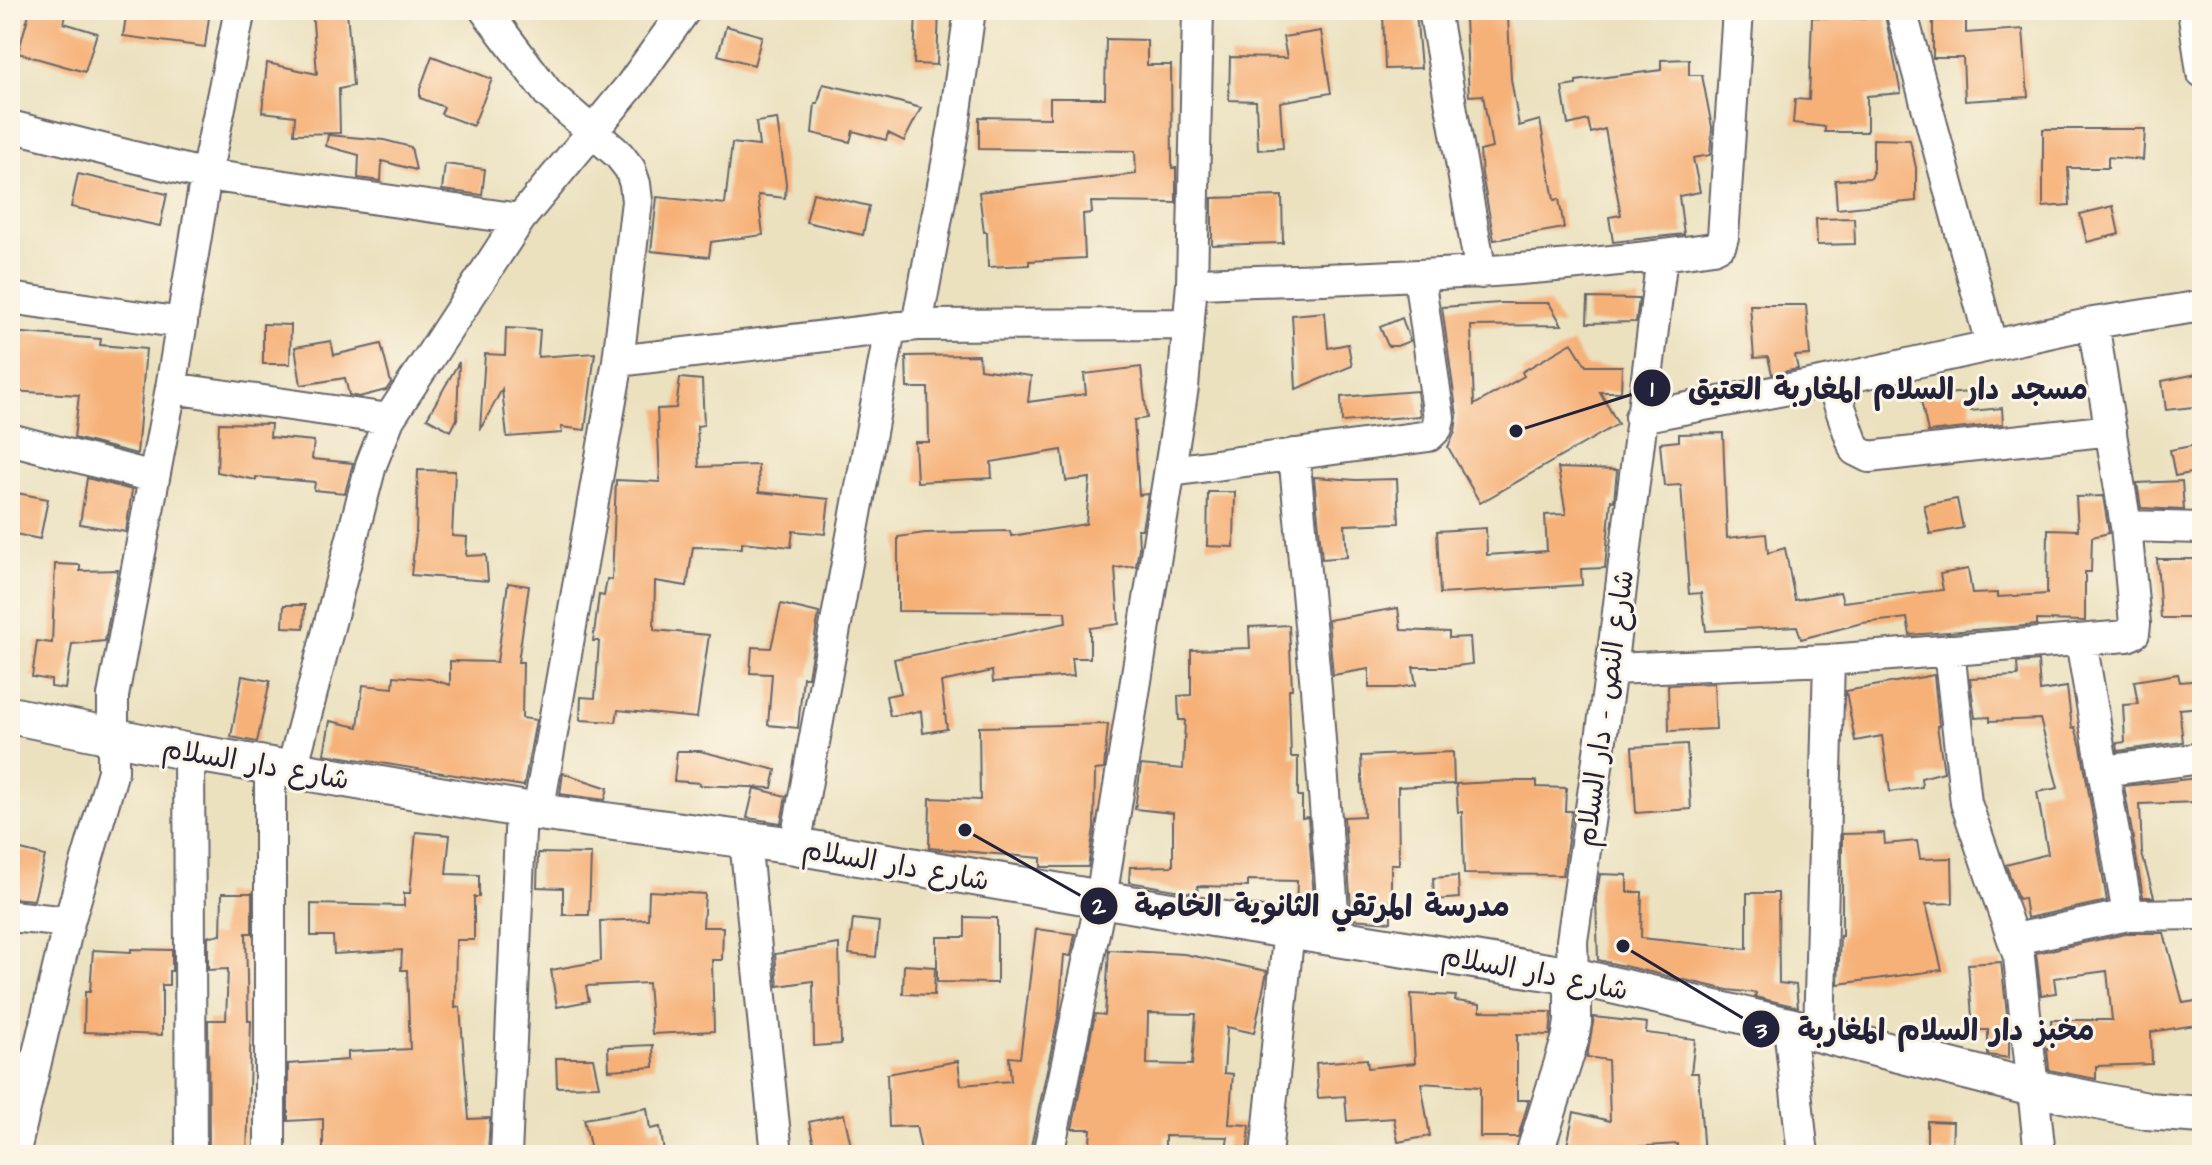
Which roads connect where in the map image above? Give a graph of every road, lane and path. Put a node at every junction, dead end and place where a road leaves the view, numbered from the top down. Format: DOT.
graph roads {
  1 [pos="240,10"];
  2 [pos="485,10"];
  3 [pos="685,10"];
  4 [pos="970,10"];
  5 [pos="1198,10"];
  6 [pos="1434,10"];
  7 [pos="1738,10"];
  8 [pos="1901,10"];
  9 [pos="2193,10"];
  10 [pos="2202,72"];
  11 [pos="10,126"];
  12 [pos="592,133"];
  13 [pos="206,175"];
  14 [pos="520,219"];
  15 [pos="1662,256"];
  16 [pos="1481,273"];
  17 [pos="1419,276"];
  18 [pos="1192,283"];
  19 [pos="10,298"];
  20 [pos="2202,306"];
  21 [pos="182,323"];
  22 [pos="2093,323"];
  23 [pos="1189,324"];
  24 [pos="903,327"];
  25 [pos="1991,344"];
  26 [pos="618,361"];
  27 [pos="1831,381"];
  28 [pos="171,388"];
  29 [pos="1640,417"];
  30 [pos="389,419"];
  31 [pos="2111,430"];
  32 [pos="10,439"];
  33 [pos="1294,454"];
  34 [pos="1171,471"];
  35 [pos="153,477"];
  36 [pos="2126,526"];
  37 [pos="2202,528"];
  38 [pos="2081,641"];
  39 [pos="1949,650"];
  40 [pos="1829,660"];
  41 [pos="1611,669"];
  42 [pos="10,715"];
  43 [pos="113,737"];
  44 [pos="189,752"];
  45 [pos="2202,758"];
  46 [pos="281,768"];
  47 [pos="2103,771"];
  48 [pos="529,810"];
  49 [pos="745,840"];
  50 [pos="795,846"];
  51 [pos="1101,899"];
  52 [pos="2202,914"];
  53 [pos="2128,915"];
  54 [pos="10,916"];
  55 [pos="69,922"];
  56 [pos="1289,929"];
  57 [pos="1335,937"];
  58 [pos="2015,939"];
  59 [pos="1573,976"];
  60 [pos="1804,1030"];
  61 [pos="2033,1088"];
  62 [pos="2202,1115"];
  63 [pos="14,1155"];
  64 [pos="191,1155"];
  65 [pos="270,1155"];
  66 [pos="506,1155"];
  67 [pos="777,1155"];
  68 [pos="1048,1155"];
  69 [pos="1266,1155"];
  70 [pos="1534,1155"];
  71 [pos="1803,1155"];
  72 [pos="2040,1155"];
  1 -- 13 [label="street"];
  2 -- 12 [label="street"];
  3 -- 12 [label="street"];
  4 -- 24 [label="street"];
  5 -- 18 [label="street"];
  6 -- 16 [label="street"];
  7 -- 15 [label="street"];
  8 -- 25 [label="street"];
  9 -- 10 [label="street"];
  11 -- 13 [label="street"];
  12 -- 14 [label="street"];
  12 -- 26 [label="street"];
  13 -- 14 [label="street"];
  13 -- 21 [label="street"];
  14 -- 30 [label="street"];
  15 -- 16 [label="street"];
  15 -- 29 [label="street, شارع النص - دار السلام"];
  16 -- 17 [label="street"];
  17 -- 18 [label="street"];
  17 -- 33 [label="street"];
  18 -- 23 [label="street"];
  19 -- 21 [label="street"];
  20 -- 22 [label="street"];
  21 -- 28 [label="street"];
  22 -- 25 [label="street"];
  22 -- 31 [label="street"];
  23 -- 24 [label="street"];
  23 -- 34 [label="street"];
  24 -- 26 [label="street"];
  24 -- 50 [label="street"];
  25 -- 27 [label="street"];
  26 -- 48 [label="street"];
  27 -- 29 [label="street"];
  27 -- 31 [label="street"];
  28 -- 30 [label="street"];
  28 -- 35 [label="street"];
  29 -- 41 [label="street, شارع النص - دار السلام"];
  30 -- 46 [label="street"];
  31 -- 36 [label="street"];
  32 -- 35 [label="street"];
  33 -- 34 [label="street"];
  33 -- 57 [label="street"];
  34 -- 51 [label="street"];
  35 -- 43 [label="street"];
  36 -- 37 [label="street"];
  36 -- 38 [label="street"];
  38 -- 39 [label="street"];
  38 -- 47 [label="street"];
  39 -- 40 [label="street"];
  39 -- 58 [label="street"];
  40 -- 41 [label="street"];
  40 -- 60 [label="street"];
  41 -- 59 [label="street, شارع النص - دار السلام"];
  42 -- 43 [label="street, شارع دار السلام"];
  43 -- 44 [label="street, شارع دار السلام"];
  43 -- 55 [label="street"];
  44 -- 46 [label="street, شارع دار السلام"];
  44 -- 64 [label="street"];
  45 -- 47 [label="street"];
  46 -- 48 [label="street, شارع دار السلام"];
  46 -- 65 [label="street"];
  47 -- 53 [label="street"];
  48 -- 49 [label="street, شارع دار السلام"];
  48 -- 66 [label="street"];
  49 -- 50 [label="street, شارع دار السلام"];
  49 -- 67 [label="street"];
  50 -- 51 [label="street, شارع دار السلام"];
  51 -- 56 [label="street, شارع دار السلام"];
  51 -- 68 [label="street"];
  52 -- 53 [label="street"];
  53 -- 58 [label="street"];
  54 -- 55 [label="street"];
  55 -- 63 [label="street"];
  56 -- 57 [label="street, شارع دار السلام"];
  56 -- 69 [label="street"];
  57 -- 59 [label="street, شارع دار السلام"];
  58 -- 61 [label="street"];
  59 -- 60 [label="street, شارع دار السلام"];
  59 -- 70 [label="street, شارع النص - دار السلام"];
  60 -- 61 [label="street, شارع دار السلام"];
  60 -- 71 [label="street"];
  61 -- 62 [label="street, شارع دار السلام"];
  61 -- 72 [label="street"];
}
